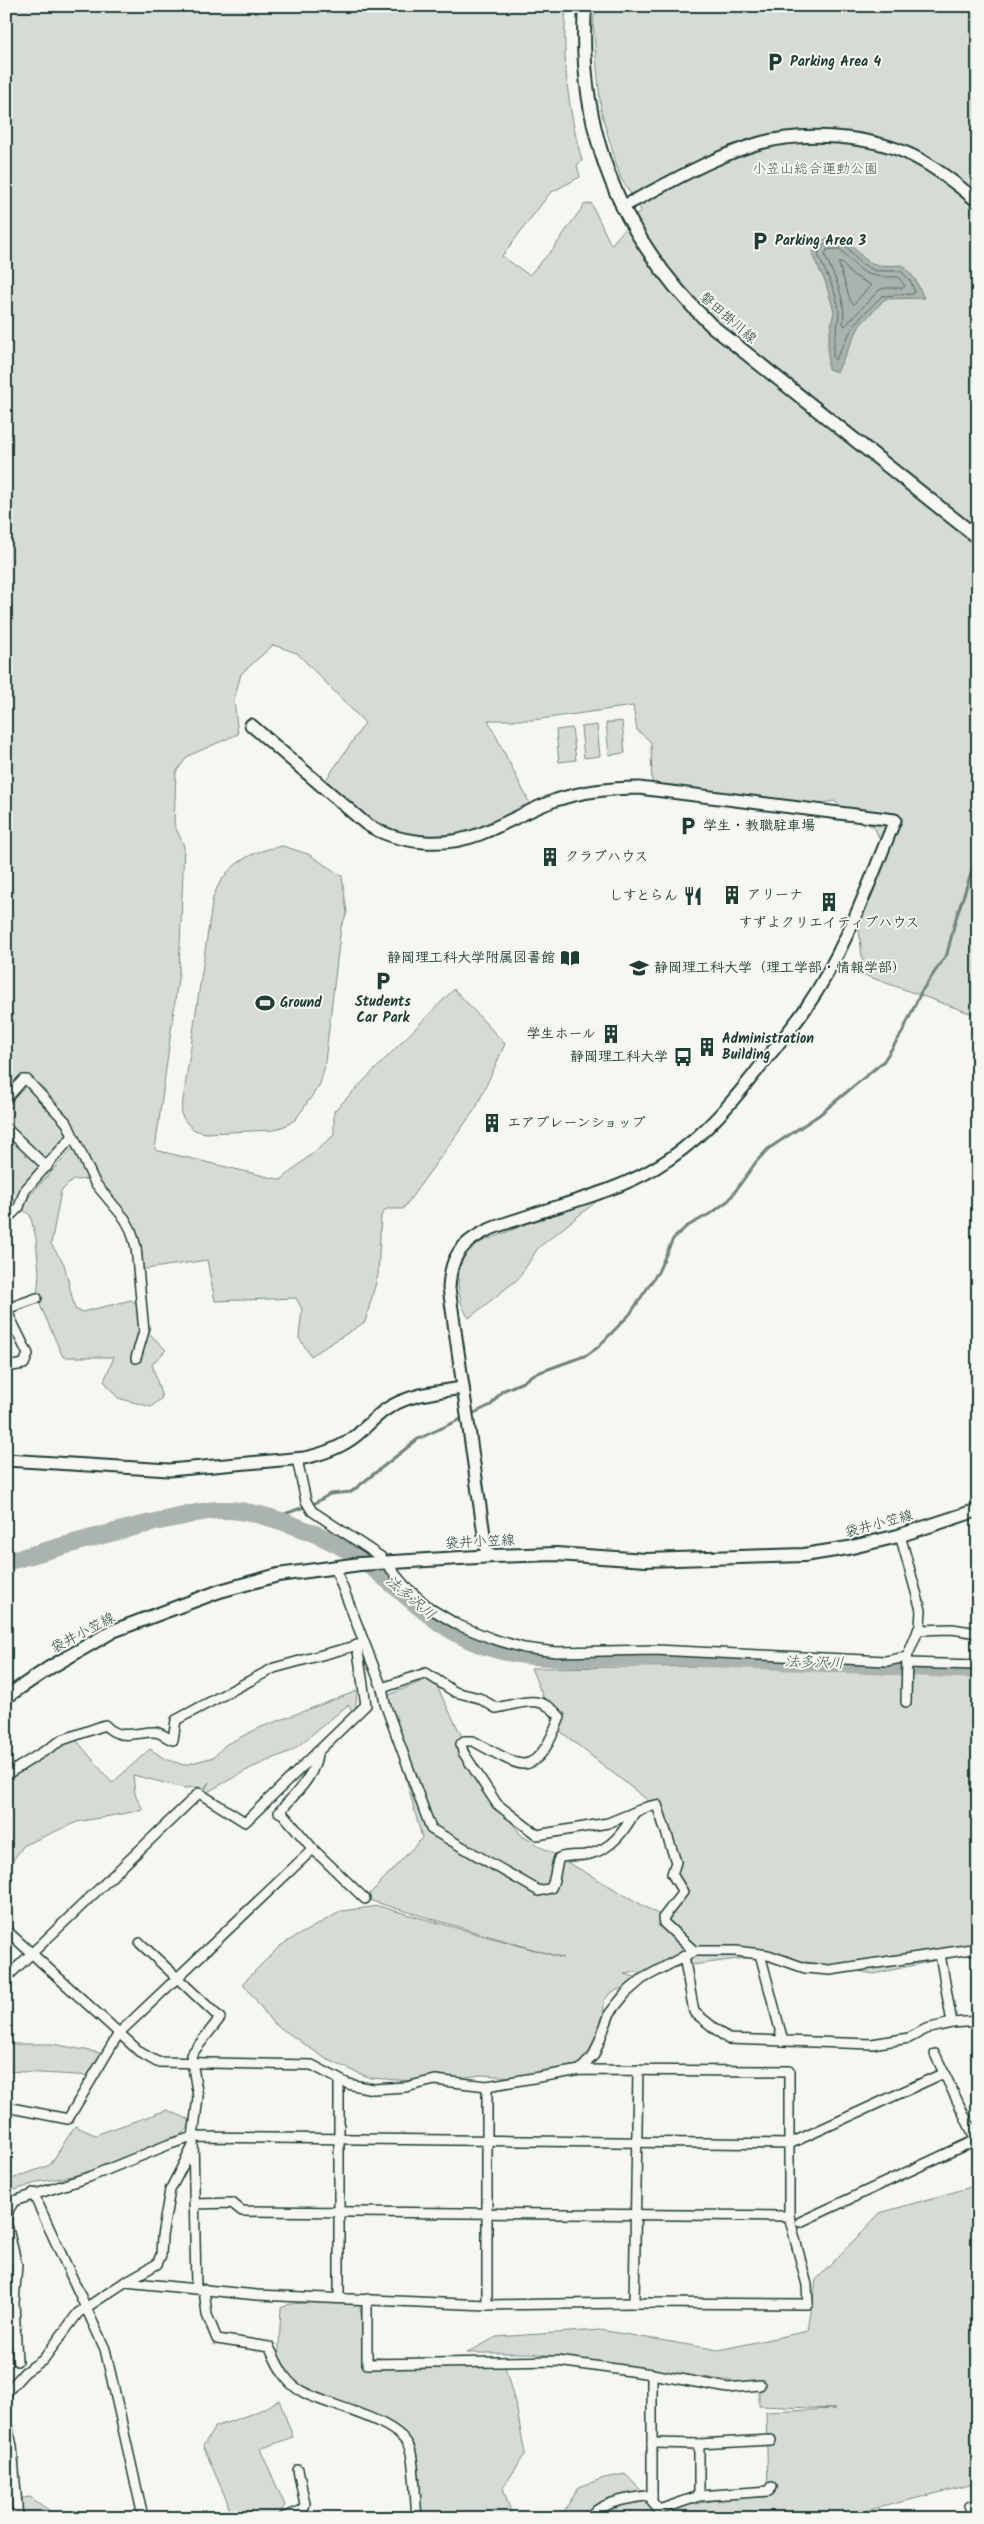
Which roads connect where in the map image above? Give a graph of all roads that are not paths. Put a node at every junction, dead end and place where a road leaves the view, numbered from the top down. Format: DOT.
graph roads {
  1 [pos="585,6"];
  2 [pos="978,202"];
  3 [pos="622,208"];
  4 [pos="978,538"];
  5 [pos="251,725"];
  6 [pos="6,1099"];
  7 [pos="6,1128"];
  8 [pos="72,1137"];
  9 [pos="46,1167"];
  10 [pos="6,1220"];
  11 [pos="37,1298"];
  12 [pos="6,1310"];
  13 [pos="136,1358"];
  14 [pos="6,1367"];
  15 [pos="463,1388"];
  16 [pos="297,1459"];
  17 [pos="6,1460"];
  18 [pos="978,1510"];
  19 [pos="900,1535"];
  20 [pos="487,1556"];
  21 [pos="386,1564"];
  22 [pos="335,1568"];
  23 [pos="918,1630"];
  24 [pos="978,1633"];
  25 [pos="361,1645"];
  26 [pos="907,1660"];
  27 [pos="978,1665"];
  28 [pos="382,1688"];
  29 [pos="6,1697"];
  30 [pos="906,1702"];
  31 [pos="317,1752"];
  32 [pos="6,1774"];
  33 [pos="635,1812"];
  34 [pos="313,1849"];
  35 [pos="365,1899"];
  36 [pos="6,1930"];
  37 [pos="140,1943"];
  38 [pos="694,1951"];
  39 [pos="978,1951"];
  40 [pos="31,1952"];
  41 [pos="760,1954"];
  42 [pos="940,1954"];
  43 [pos="684,1956"];
  44 [pos="6,1978"];
  45 [pos="178,1978"];
  46 [pos="978,2021"];
  47 [pos="952,2023"];
  48 [pos="119,2033"];
  49 [pos="783,2041"];
  50 [pos="935,2054"];
  51 [pos="193,2061"];
  52 [pos="580,2070"];
  53 [pos="638,2070"];
  54 [pos="944,2074"];
  55 [pos="339,2080"];
  56 [pos="487,2086"];
  57 [pos="6,2107"];
  58 [pos="338,2139"];
  59 [pos="486,2140"];
  60 [pos="977,2140"];
  61 [pos="193,2141"];
  62 [pos="638,2142"];
  63 [pos="789,2144"];
  64 [pos="34,2193"];
  65 [pos="10,2200"];
  66 [pos="194,2204"];
  67 [pos="338,2211"];
  68 [pos="486,2213"];
  69 [pos="636,2215"];
  70 [pos="789,2216"];
  71 [pos="800,2222"];
  72 [pos="125,2282"];
  73 [pos="200,2288"];
  74 [pos="339,2298"];
  75 [pos="367,2299"];
  76 [pos="634,2303"];
  77 [pos="487,2306"];
  78 [pos="85,2307"];
  79 [pos="17,2361"];
  80 [pos="652,2374"];
  81 [pos="760,2385"];
  82 [pos="6,2393"];
  83 [pos="6,2421"];
  84 [pos="771,2440"];
  85 [pos="652,2443"];
  86 [pos="699,2444"];
  87 [pos="298,2470"];
  88 [pos="772,2487"];
  89 [pos="652,2495"];
  90 [pos="699,2496"];
  91 [pos="970,2506"];
  92 [pos="142,2512"];
  93 [pos="18,2518"];
  94 [pos="282,2518"];
  95 [pos="417,2518"];
  96 [pos="587,2518"];
  97 [pos="976,2518"];
  1 -- 3 [label="main road, 磐田掛川線"];
  2 -- 3 [label="street"];
  3 -- 4 [label="main road, 磐田掛川線"];
  5 -- 15 [label="street"];
  6 -- 8 [label="street"];
  7 -- 9 [label="street"];
  8 -- 9 [label="street"];
  8 -- 13 [label="street"];
  9 -- 10 [label="street"];
  11 -- 12 [label="street"];
  12 -- 14 [label="street"];
  15 -- 16 [label="street"];
  15 -- 20 [label="street"];
  16 -- 17 [label="street"];
  16 -- 21 [label="street"];
  18 -- 19 [label="main road, 袋井小笠線"];
  19 -- 20 [label="main road, 袋井小笠線"];
  19 -- 23 [label="street"];
  20 -- 21 [label="main road, 袋井小笠線"];
  21 -- 22 [label="main road, 袋井小笠線"];
  21 -- 26 [label="street"];
  22 -- 25 [label="street"];
  22 -- 29 [label="main road, 袋井小笠線"];
  23 -- 24 [label="street"];
  23 -- 26 [label="street"];
  25 -- 28 [label="street"];
  25 -- 31 [label="street"];
  25 -- 32 [label="street"];
  26 -- 27 [label="street"];
  26 -- 30 [label="street"];
  28 -- 33 [label="street"];
  28 -- 33 [label="street"];
  31 -- 34 [label="street"];
  31 -- 40 [label="street"];
  33 -- 38 [label="street"];
  34 -- 35 [label="street"];
  34 -- 45 [label="street"];
  36 -- 40 [label="street"];
  37 -- 45 [label="street"];
  38 -- 41 [label="street"];
  38 -- 43 [label="street"];
  39 -- 42 [label="street"];
  40 -- 44 [label="street"];
  40 -- 48 [label="street"];
  41 -- 42 [label="street"];
  41 -- 49 [label="street"];
  42 -- 47 [label="street"];
  43 -- 49 [label="street"];
  43 -- 52 [label="street"];
  45 -- 48 [label="street"];
  45 -- 51 [label="street"];
  46 -- 47 [label="street"];
  47 -- 49 [label="street"];
  48 -- 51 [label="street"];
  48 -- 57 [label="street"];
  50 -- 54 [label="street"];
  51 -- 55 [label="street"];
  51 -- 61 [label="street"];
  52 -- 53 [label="street"];
  52 -- 56 [label="street"];
  53 -- 62 [label="street"];
  53 -- 63 [label="street"];
  54 -- 60 [label="street"];
  54 -- 63 [label="street"];
  55 -- 56 [label="street"];
  55 -- 58 [label="street"];
  56 -- 59 [label="street"];
  58 -- 59 [label="street"];
  58 -- 61 [label="street"];
  58 -- 67 [label="street"];
  59 -- 62 [label="street"];
  59 -- 68 [label="street"];
  60 -- 71 [label="street"];
  61 -- 64 [label="street"];
  61 -- 66 [label="street"];
  61 -- 72 [label="street"];
  62 -- 63 [label="street"];
  62 -- 69 [label="street"];
  63 -- 70 [label="street"];
  64 -- 65 [label="street"];
  64 -- 78 [label="street"];
  65 -- 79 [label="street"];
  66 -- 67 [label="street"];
  66 -- 73 [label="street"];
  67 -- 68 [label="street"];
  67 -- 74 [label="street"];
  68 -- 69 [label="street"];
  68 -- 77 [label="street"];
  69 -- 70 [label="street"];
  69 -- 76 [label="street"];
  70 -- 76 [label="street"];
  72 -- 73 [label="street"];
  72 -- 78 [label="street"];
  73 -- 74 [label="street"];
  73 -- 95 [label="street"];
  74 -- 75 [label="street"];
  75 -- 77 [label="street"];
  75 -- 80 [label="street"];
  76 -- 77 [label="street"];
  78 -- 82 [label="street"];
  78 -- 92 [label="street"];
  80 -- 81 [label="street"];
  80 -- 85 [label="street"];
  83 -- 93 [label="street"];
  84 -- 86 [label="street"];
  85 -- 86 [label="street"];
  85 -- 89 [label="street"];
  86 -- 90 [label="street"];
  87 -- 94 [label="street"];
  88 -- 90 [label="street"];
  89 -- 90 [label="street"];
  89 -- 96 [label="street"];
  91 -- 97 [label="street"];
}
